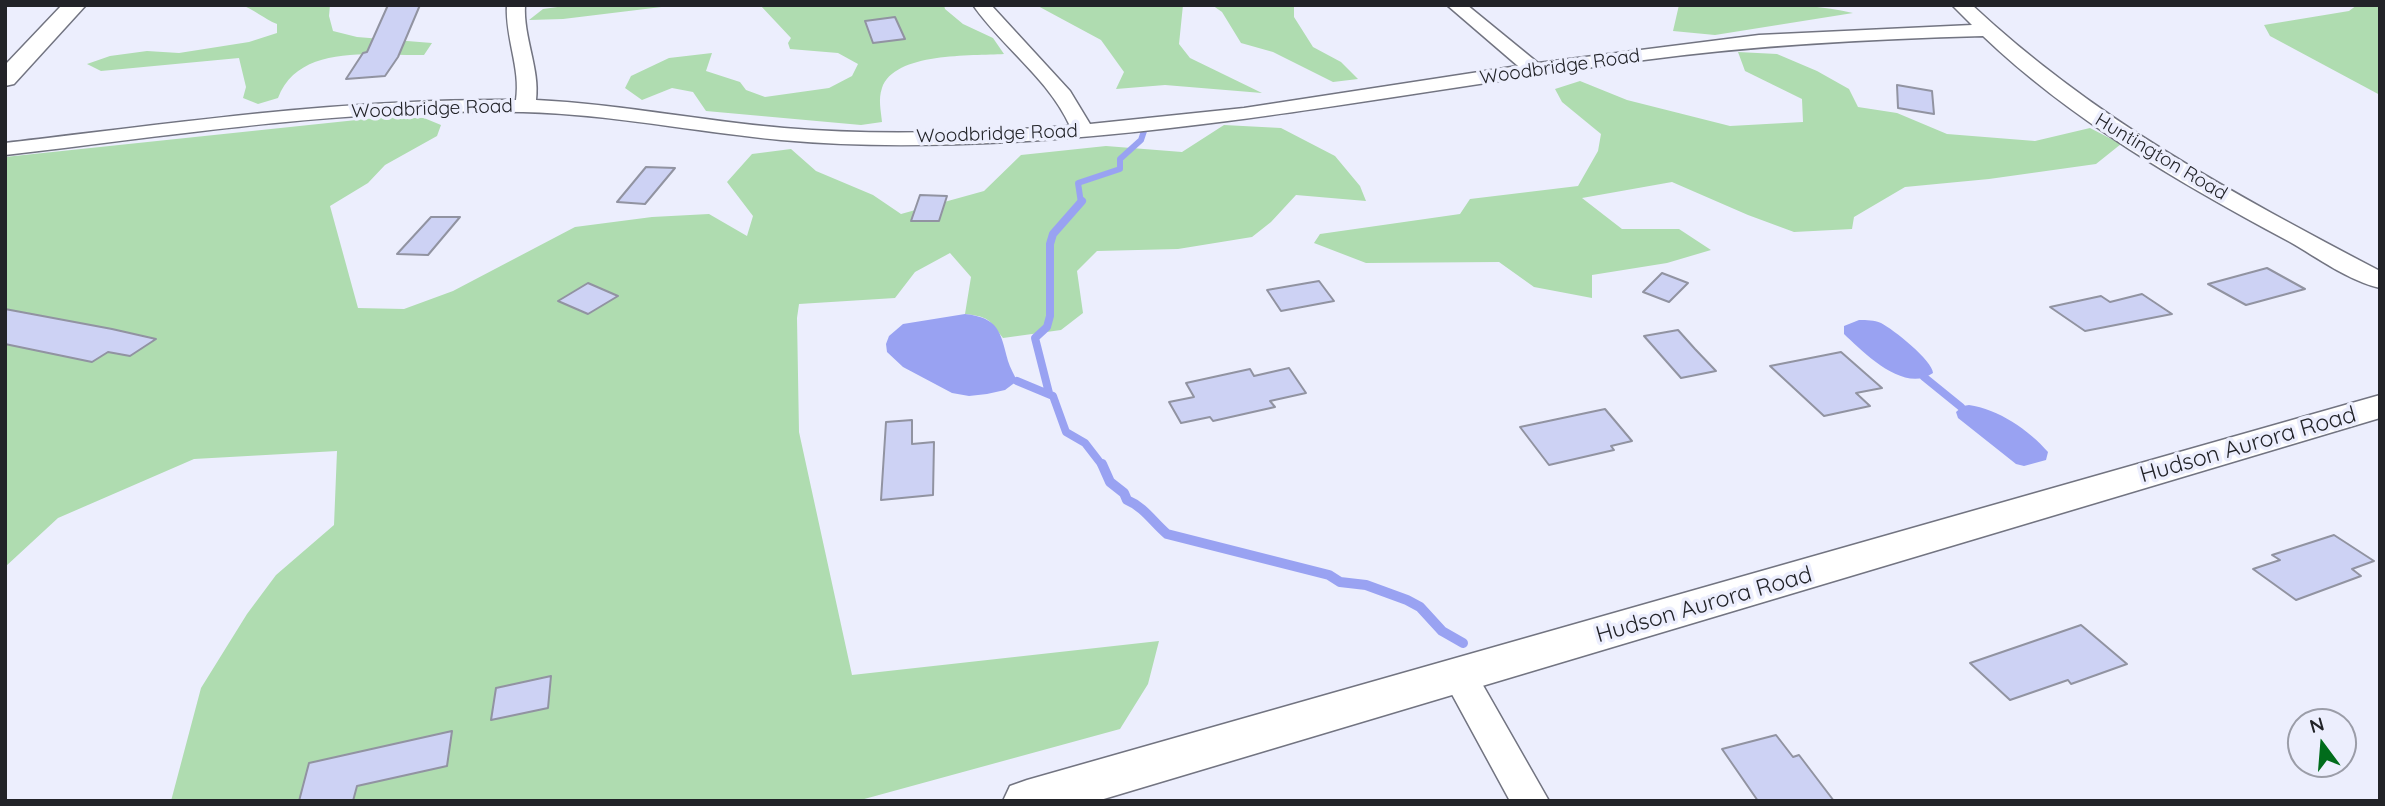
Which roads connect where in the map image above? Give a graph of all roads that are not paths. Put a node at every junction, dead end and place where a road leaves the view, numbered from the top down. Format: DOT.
graph roads {
  1 [pos="75,5"];
  2 [pos="516,5"];
  3 [pos="982,5"];
  4 [pos="1456,5"];
  5 [pos="1961,5"];
  6 [pos="1986,30"];
  7 [pos="1535,72"];
  8 [pos="5,79"];
  9 [pos="525,106"];
  10 [pos="1083,131"];
  11 [pos="5,149"];
  12 [pos="2380,281"];
  13 [pos="2380,406"];
  14 [pos="1460,676"];
  15 [pos="1027,801"];
  16 [pos="1530,801"];
  1 -- 8 [label="street"];
  2 -- 9 [label="street"];
  3 -- 10 [label="street"];
  4 -- 7 [label="street"];
  5 -- 6 [label="street, Huntington Road"];
  6 -- 7 [label="street, Woodbridge Road"];
  6 -- 12 [label="street, Huntington Road"];
  7 -- 10 [label="street, Woodbridge Road"];
  9 -- 10 [label="street, Woodbridge Road"];
  9 -- 11 [label="street, Woodbridge Road"];
  13 -- 14 [label="street, Hudson Aurora Road"];
  14 -- 15 [label="street, Hudson Aurora Road"];
  14 -- 16 [label="street"];
}
